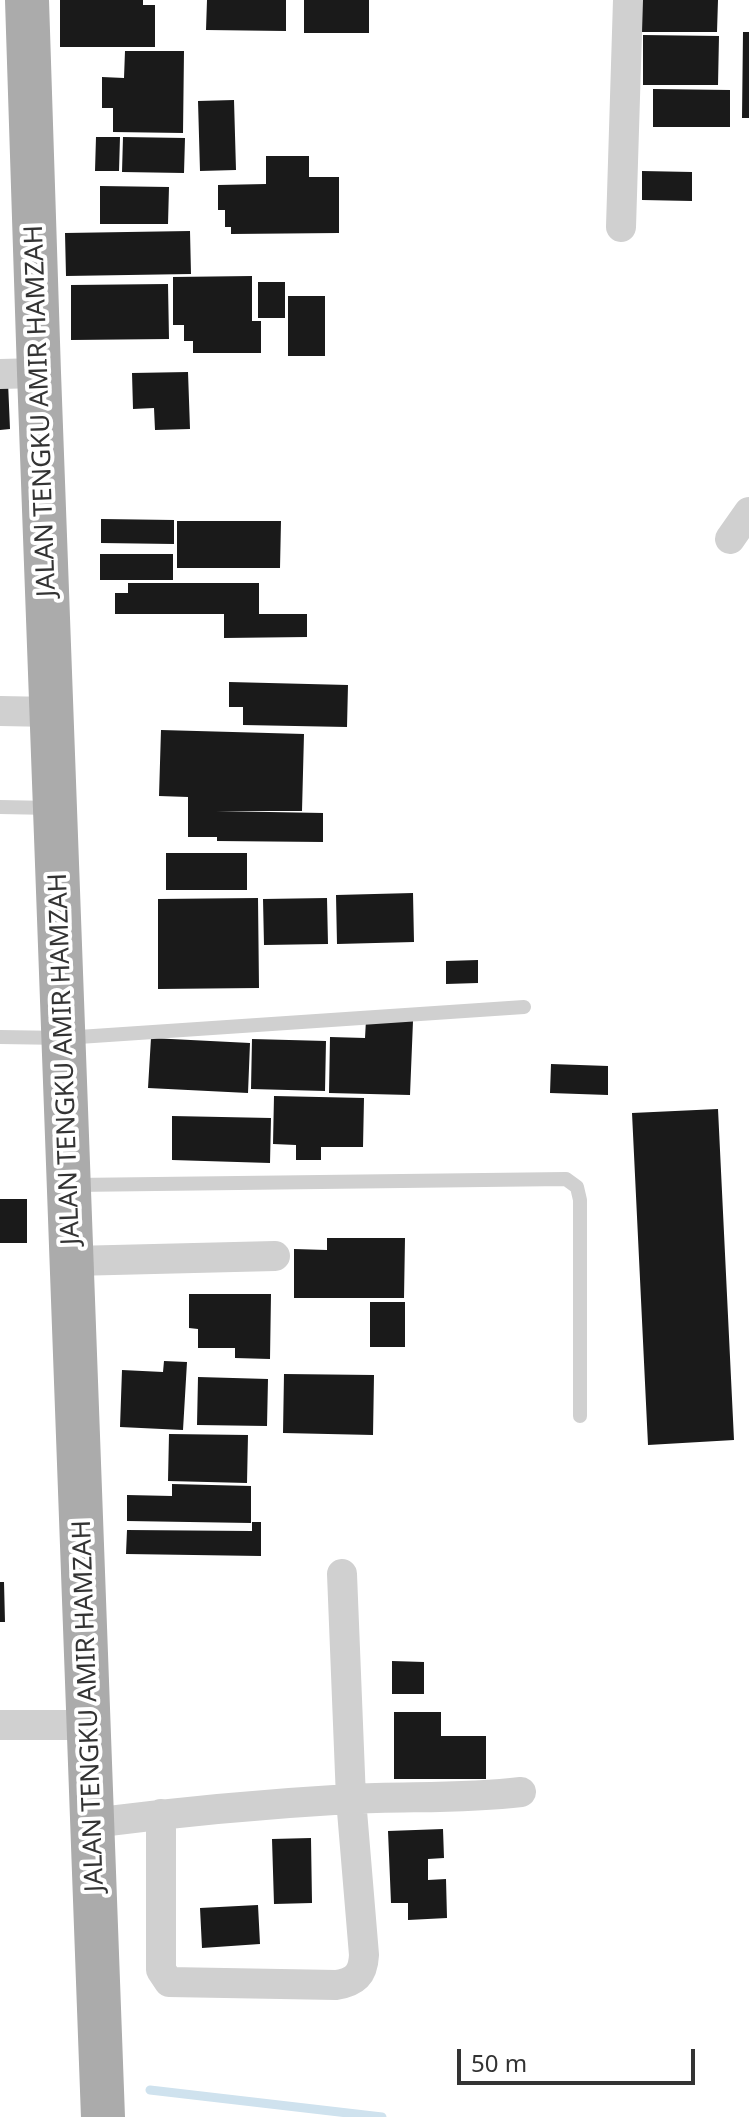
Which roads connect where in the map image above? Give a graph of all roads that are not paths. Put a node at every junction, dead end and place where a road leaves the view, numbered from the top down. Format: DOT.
graph roads {
  1 [pos="27,0"];
  2 [pos="628,0"];
  3 [pos="621,227"];
  4 [pos="19,374"];
  5 [pos="749,512"];
  6 [pos="730,539"];
  7 [pos="0,711"];
  8 [pos="52,712"];
  9 [pos="0,807"];
  10 [pos="55,808"];
  11 [pos="524,1007"];
  12 [pos="0,1037"];
  13 [pos="64,1038"];
  14 [pos="70,1185"];
  15 [pos="275,1256"];
  16 [pos="73,1261"];
  17 [pos="580,1416"];
  18 [pos="342,1574"];
  19 [pos="0,1725"];
  20 [pos="90,1725"];
  21 [pos="521,1792"];
  22 [pos="351,1799"];
  23 [pos="161,1814"];
  24 [pos="92,1823"];
  25 [pos="103,2117"];
  1 -- 4 [label="main road, JALAN TENGKU AMIR HAMZAH"];
  2 -- 3 [label="street"];
  4 -- 8 [label="main road, JALAN TENGKU AMIR HAMZAH"];
  5 -- 6 [label="street"];
  7 -- 8 [label="street"];
  8 -- 10 [label="main road, JALAN TENGKU AMIR HAMZAH"];
  9 -- 10 [label="lane"];
  10 -- 13 [label="main road, JALAN TENGKU AMIR HAMZAH"];
  11 -- 13 [label="lane"];
  12 -- 13 [label="lane"];
  13 -- 14 [label="main road, JALAN TENGKU AMIR HAMZAH"];
  14 -- 16 [label="main road, JALAN TENGKU AMIR HAMZAH"];
  14 -- 17 [label="lane"];
  15 -- 16 [label="street"];
  16 -- 20 [label="main road, JALAN TENGKU AMIR HAMZAH"];
  18 -- 22 [label="street"];
  19 -- 20 [label="street"];
  20 -- 24 [label="main road, JALAN TENGKU AMIR HAMZAH"];
  21 -- 22 [label="street"];
  22 -- 23 [label="street"];
  22 -- 23 [label="street"];
  23 -- 24 [label="street"];
  24 -- 25 [label="main road, JALAN TENGKU AMIR HAMZAH"];
}
